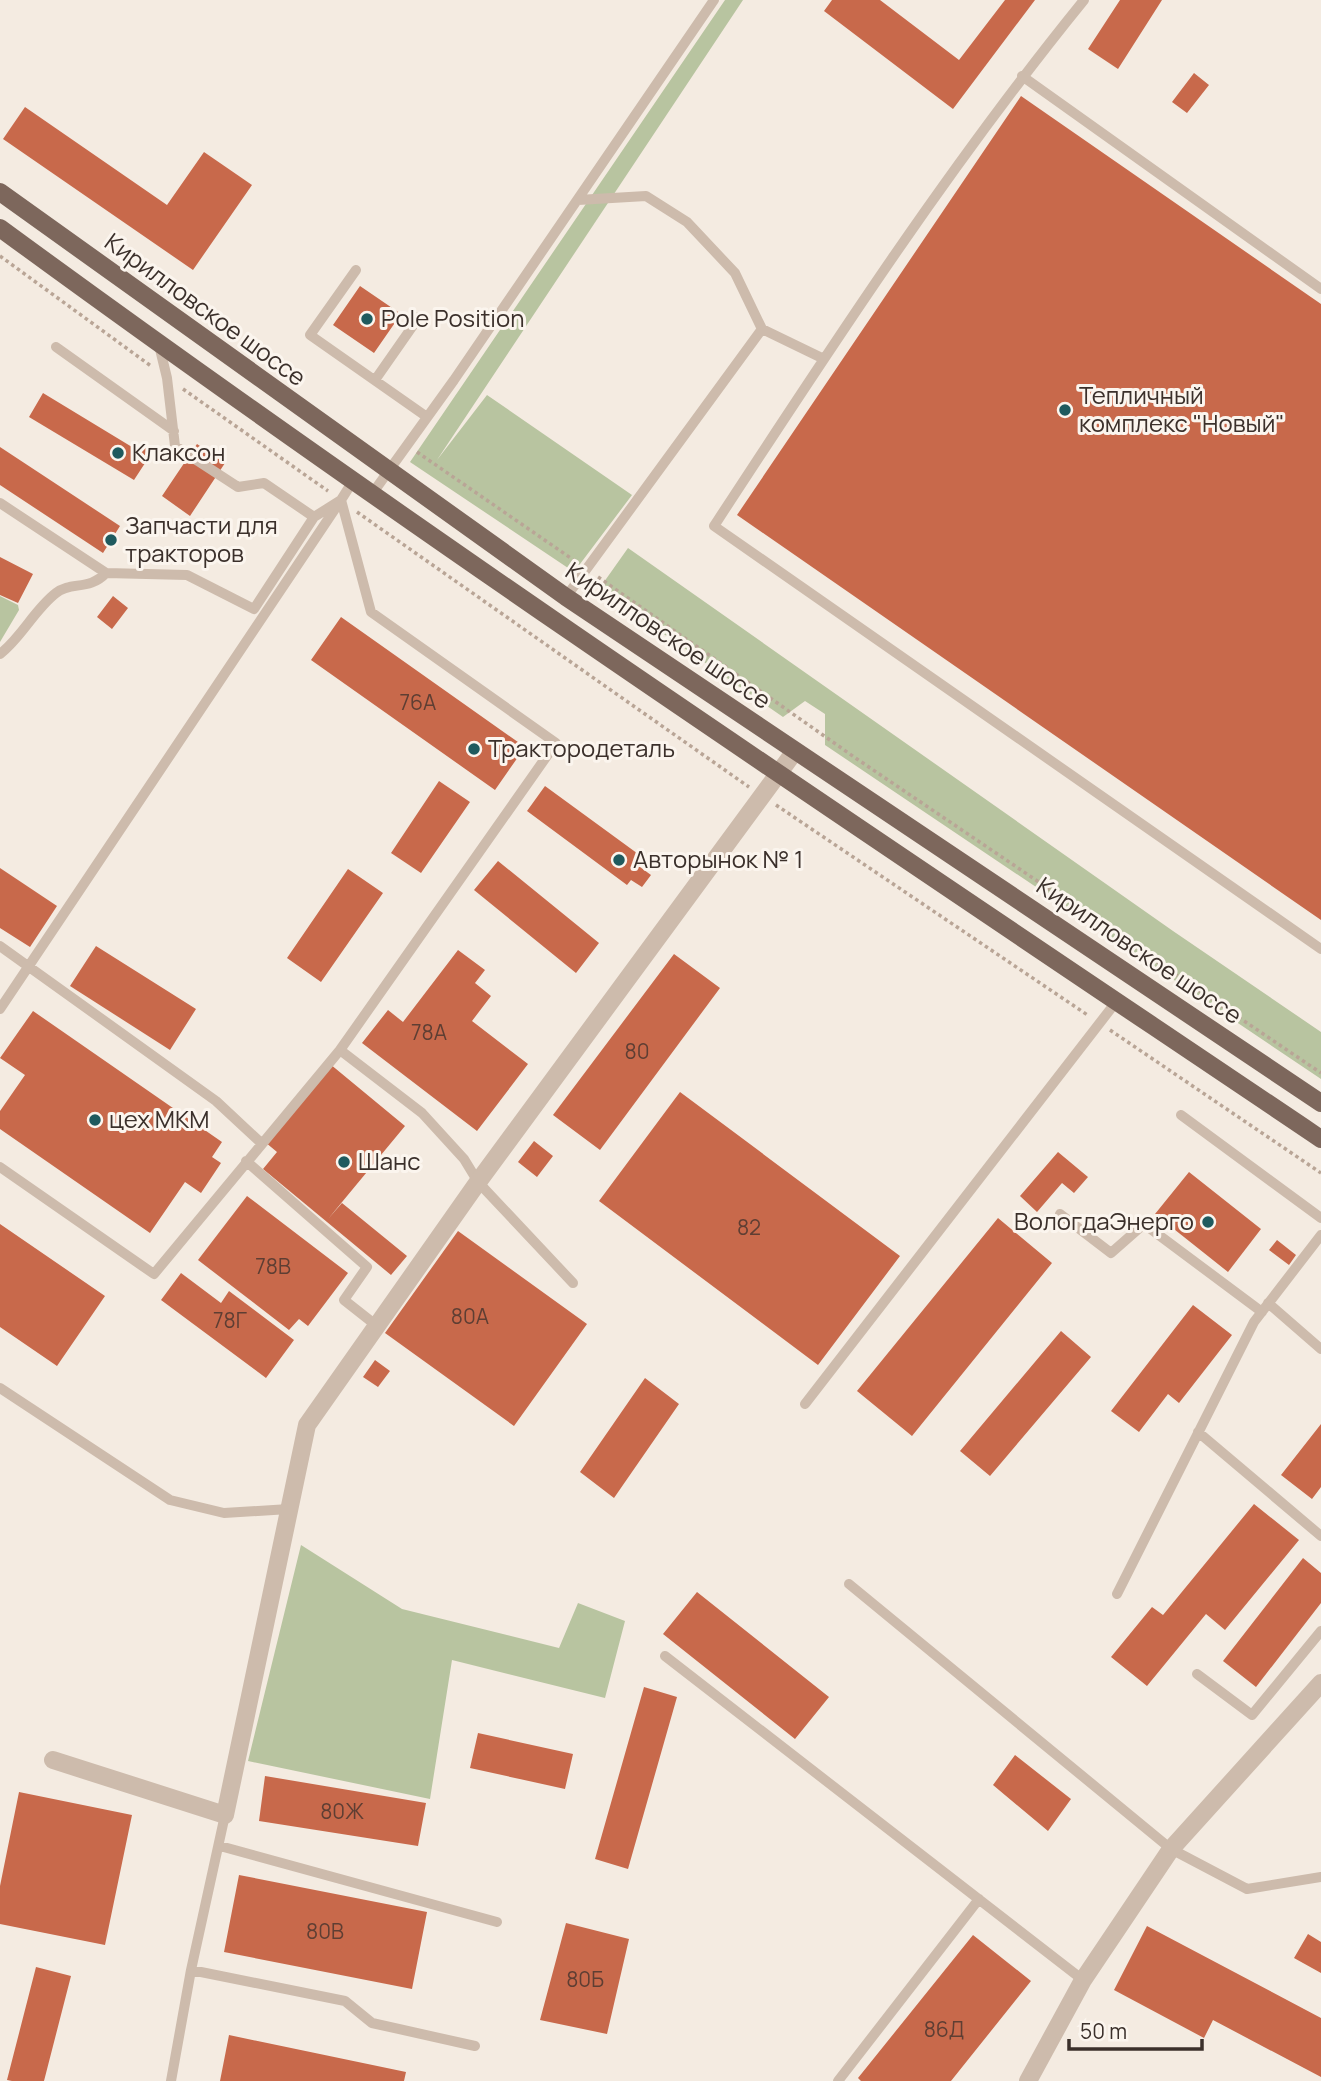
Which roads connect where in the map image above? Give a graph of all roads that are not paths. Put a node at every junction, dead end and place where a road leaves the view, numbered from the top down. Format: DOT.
graph roads {
  1 [pos="714,0"];
  2 [pos="1083,0"];
  3 [pos="1022,76"];
  4 [pos="0,192"];
  5 [pos="578,200"];
  6 [pos="0,228"];
  7 [pos="356,270"];
  8 [pos="1321,289"];
  9 [pos="419,317"];
  10 [pos="762,329"];
  11 [pos="159,345"];
  12 [pos="56,347"];
  13 [pos="824,359"];
  14 [pos="375,380"];
  15 [pos="427,416"];
  16 [pos="174,431"];
  17 [pos="388,472"];
  18 [pos="353,481"];
  19 [pos="372,494"];
  20 [pos="341,500"];
  21 [pos="0,503"];
  22 [pos="314,517"];
  23 [pos="106,573"];
  24 [pos="566,597"];
  25 [pos="0,654"];
  26 [pos="795,751"];
  27 [pos="780,775"];
  28 [pos="0,946"];
  29 [pos="1321,949"];
  30 [pos="29,967"];
  31 [pos="1116,1002"];
  32 [pos="0,1009"];
  33 [pos="340,1050"];
  34 [pos="1321,1103"];
  35 [pos="1181,1115"];
  36 [pos="1321,1139"];
  37 [pos="260,1142"];
  38 [pos="246,1161"];
  39 [pos="0,1167"];
  40 [pos="478,1182"];
  41 [pos="1060,1214"];
  42 [pos="1321,1218"];
  43 [pos="1321,1235"];
  44 [pos="573,1283"];
  45 [pos="1265,1308"];
  46 [pos="377,1326"];
  47 [pos="1321,1349"];
  48 [pos="0,1388"];
  49 [pos="805,1404"];
  50 [pos="1198,1432"];
  51 [pos="289,1509"];
  52 [pos="1321,1536"];
  53 [pos="849,1584"];
  54 [pos="1117,1594"];
  55 [pos="1321,1631"];
  56 [pos="665,1656"];
  57 [pos="1197,1674"];
  58 [pos="1321,1683"];
  59 [pos="53,1760"];
  60 [pos="225,1815"];
  61 [pos="220,1846"];
  62 [pos="1171,1849"];
  63 [pos="1321,1877"];
  64 [pos="979,1899"];
  65 [pos="497,1922"];
  66 [pos="191,1970"];
  67 [pos="1083,1980"];
  68 [pos="475,2046"];
  69 [pos="172,2081"];
  70 [pos="838,2081"];
  71 [pos="1028,2081"];
  1 -- 5 [label="lane"];
  2 -- 3 [label="lane"];
  3 -- 8 [label="lane"];
  3 -- 13 [label="lane"];
  4 -- 17 [label="main road, Кирилловское шоссе"];
  5 -- 10 [label="lane"];
  5 -- 15 [label="lane"];
  6 -- 11 [label="main road, Кирилловское шоссе"];
  7 -- 14 [label="lane"];
  9 -- 14 [label="lane"];
  10 -- 13 [label="lane"];
  10 -- 24 [label="lane"];
  11 -- 16 [label="lane"];
  11 -- 18 [label="main road, Кирилловское шоссе"];
  12 -- 16 [label="lane"];
  13 -- 29 [label="lane"];
  14 -- 15 [label="lane"];
  15 -- 17 [label="lane"];
  16 -- 22 [label="lane"];
  17 -- 19 [label="lane"];
  17 -- 24 [label="main road, Кирилловское шоссе"];
  18 -- 19 [label="main road, Кирилловское шоссе"];
  18 -- 20 [label="lane"];
  19 -- 27 [label="main road, Кирилловское шоссе"];
  20 -- 22 [label="lane"];
  20 -- 30 [label="lane"];
  20 -- 33 [label="lane"];
  21 -- 23 [label="lane"];
  22 -- 23 [label="lane"];
  23 -- 25 [label="lane"];
  24 -- 26 [label="main road, Кирилловское шоссе"];
  26 -- 27 [label="street"];
  26 -- 34 [label="main road, Кирилловское шоссе"];
  27 -- 31 [label="main road, Кирилловское шоссе"];
  27 -- 40 [label="street"];
  28 -- 30 [label="lane"];
  30 -- 32 [label="lane"];
  30 -- 37 [label="lane"];
  31 -- 36 [label="main road, Кирилловское шоссе"];
  31 -- 49 [label="lane"];
  33 -- 37 [label="lane"];
  33 -- 40 [label="lane"];
  35 -- 42 [label="lane"];
  37 -- 38 [label="lane"];
  38 -- 39 [label="lane"];
  38 -- 46 [label="lane"];
  40 -- 44 [label="lane"];
  40 -- 46 [label="street"];
  41 -- 45 [label="lane"];
  43 -- 45 [label="lane"];
  45 -- 47 [label="lane"];
  45 -- 50 [label="lane"];
  46 -- 51 [label="street"];
  48 -- 51 [label="lane"];
  50 -- 52 [label="lane"];
  50 -- 54 [label="lane"];
  51 -- 60 [label="street"];
  53 -- 62 [label="lane"];
  55 -- 57 [label="lane"];
  56 -- 64 [label="lane"];
  58 -- 62 [label="street"];
  59 -- 60 [label="street"];
  60 -- 61 [label="lane"];
  61 -- 65 [label="lane"];
  61 -- 66 [label="lane"];
  62 -- 63 [label="lane"];
  62 -- 67 [label="street"];
  64 -- 67 [label="lane"];
  64 -- 70 [label="lane"];
  66 -- 68 [label="lane"];
  66 -- 69 [label="lane"];
  67 -- 71 [label="street"];
}
